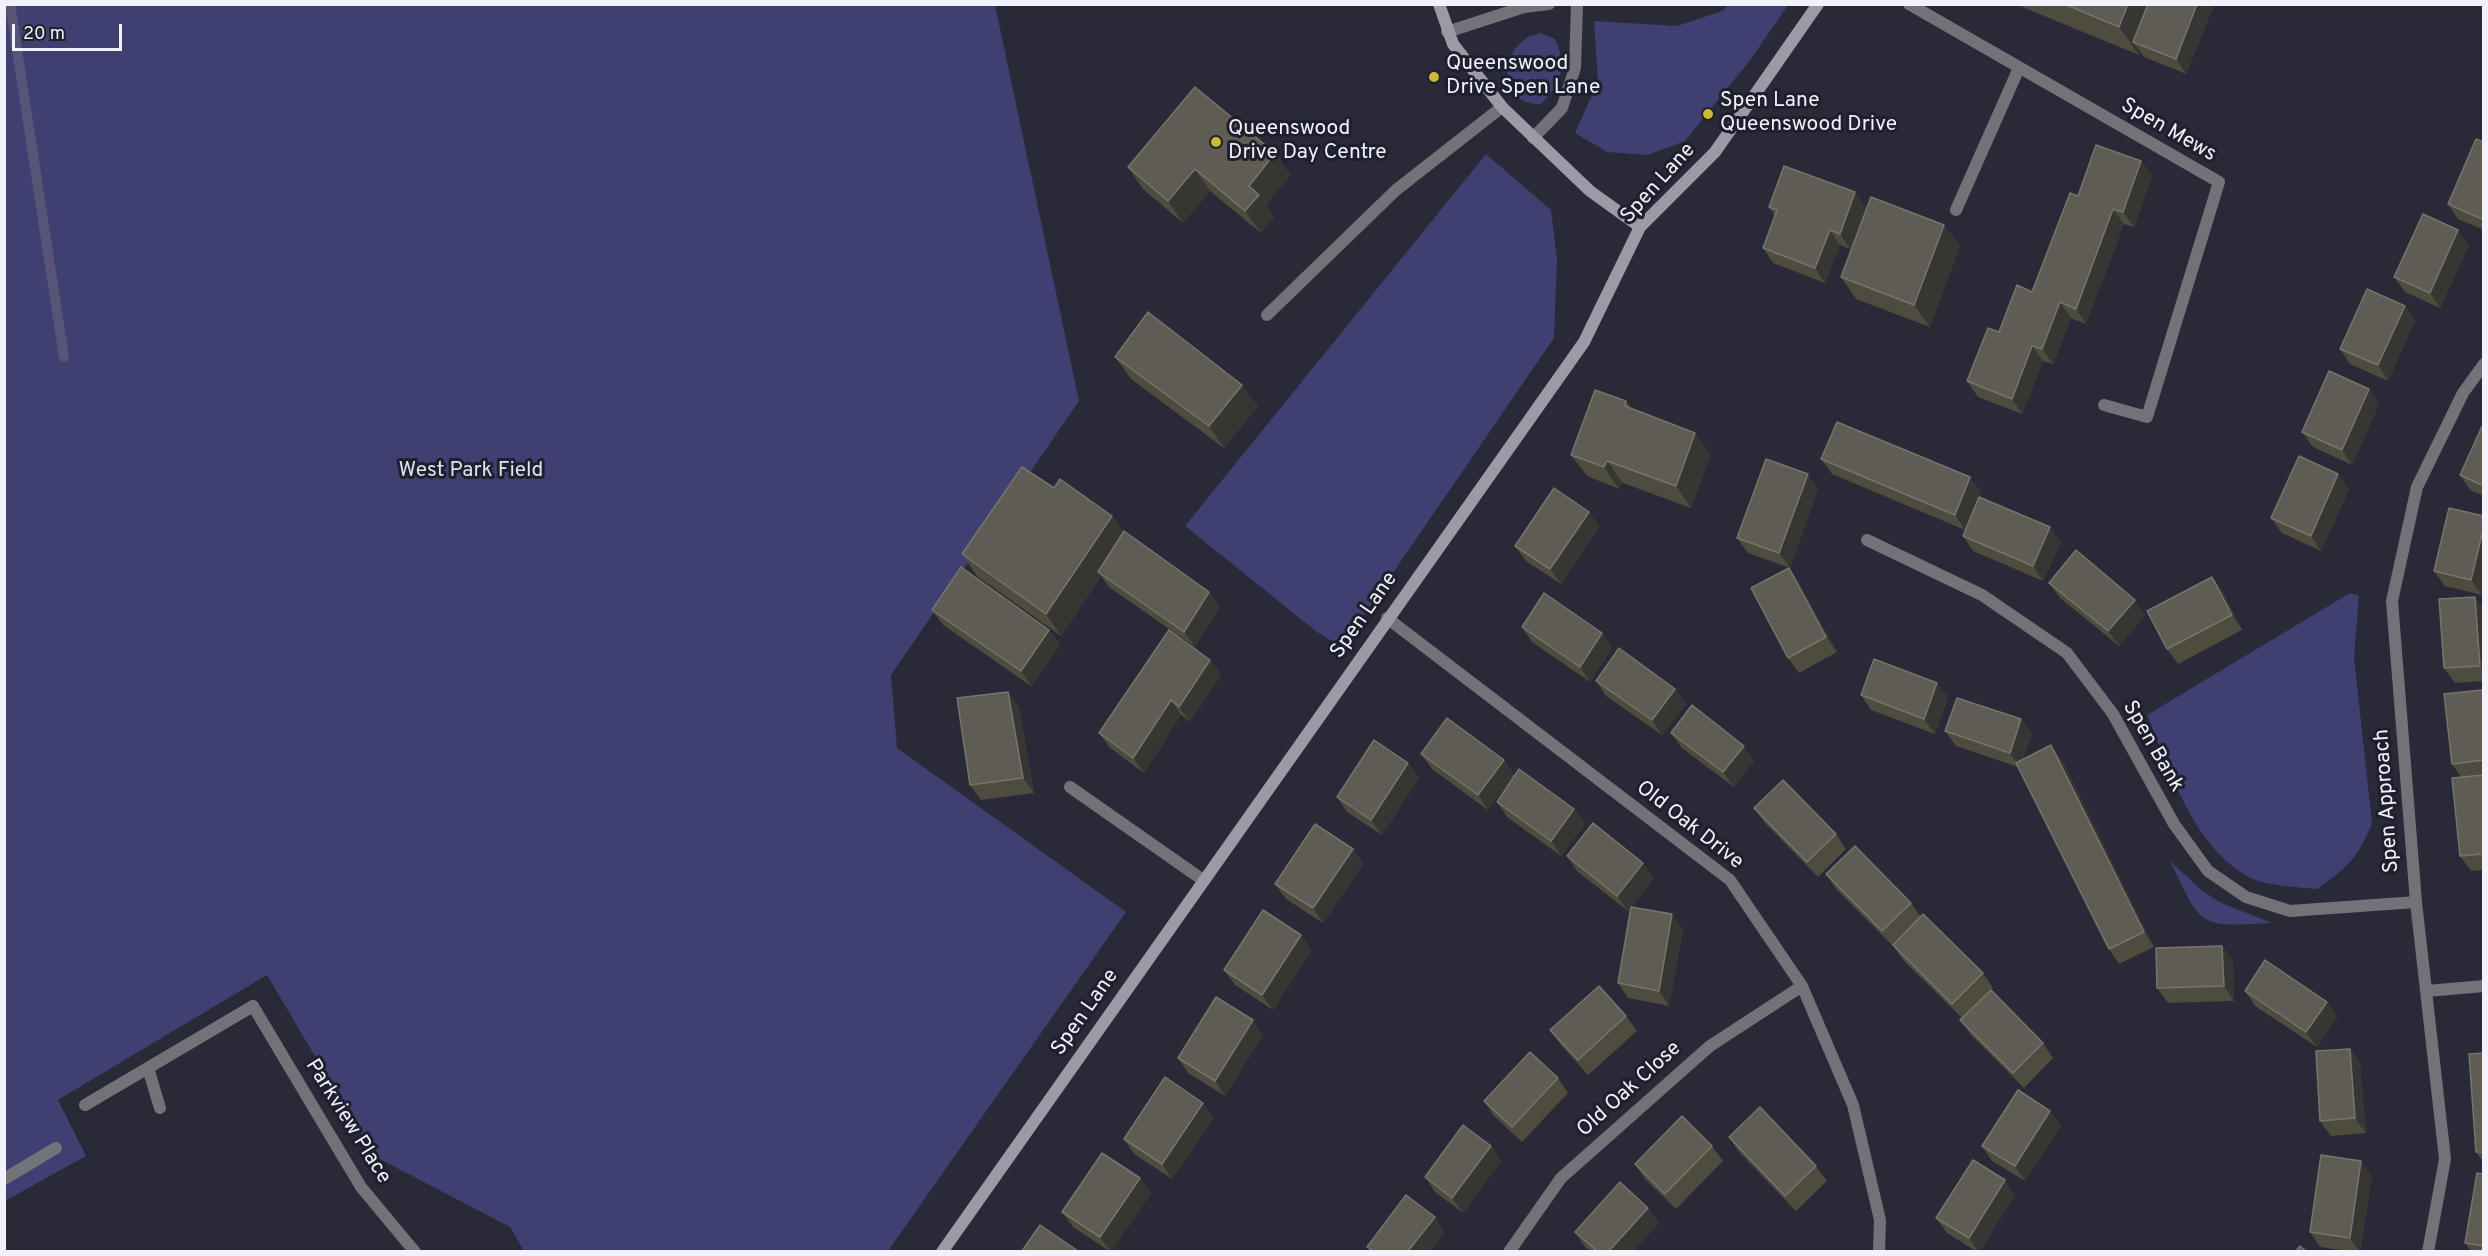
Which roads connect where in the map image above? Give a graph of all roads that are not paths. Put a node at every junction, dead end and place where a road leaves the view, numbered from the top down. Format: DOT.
graph roads {
  1 [pos="1439,4"];
  2 [pos="1549,4"];
  3 [pos="1577,4"];
  4 [pos="1818,4"];
  5 [pos="1908,4"];
  6 [pos="1448,32"];
  7 [pos="2019,68"];
  8 [pos="1502,107"];
  9 [pos="1533,138"];
  10 [pos="1956,210"];
  11 [pos="1640,227"];
  12 [pos="1267,315"];
  13 [pos="2484,364"];
  14 [pos="2103,405"];
  15 [pos="1867,540"];
  16 [pos="1387,618"];
  17 [pos="1070,787"];
  18 [pos="1203,880"];
  19 [pos="2416,902"];
  20 [pos="1802,986"];
  21 [pos="2484,986"];
  22 [pos="2427,992"];
  23 [pos="147,1068"];
  24 [pos="85,1105"];
  25 [pos="160,1108"];
  26 [pos="56,1148"];
  27 [pos="4,1179"];
  28 [pos="416,1251"];
  29 [pos="942,1251"];
  30 [pos="1509,1251"];
  31 [pos="1879,1251"];
  32 [pos="2428,1251"];
  1 -- 6 [label="street"];
  2 -- 6 [label="street"];
  3 -- 9 [label="street"];
  4 -- 11 [label="street, Spen Lane"];
  5 -- 7 [label="street, Spen Mews"];
  6 -- 8 [label="street"];
  7 -- 10 [label="street"];
  7 -- 14 [label="street, Spen Mews"];
  8 -- 9 [label="street"];
  8 -- 12 [label="street"];
  9 -- 11 [label="street"];
  11 -- 16 [label="street, Spen Lane"];
  13 -- 19 [label="street, Spen Approach"];
  15 -- 19 [label="street, Spen Bank"];
  16 -- 18 [label="street, Spen Lane"];
  16 -- 20 [label="street, Old Oak Drive"];
  17 -- 18 [label="street"];
  18 -- 29 [label="street, Spen Lane"];
  19 -- 22 [label="street, Spen Approach"];
  20 -- 30 [label="street, Old Oak Close"];
  20 -- 31 [label="street, Old Oak Drive"];
  21 -- 22 [label="street"];
  22 -- 32 [label="street, Spen Approach"];
  23 -- 24 [label="street"];
  23 -- 25 [label="street"];
  23 -- 28 [label="street, Parkview Place"];
  26 -- 27 [label="street"];
}
